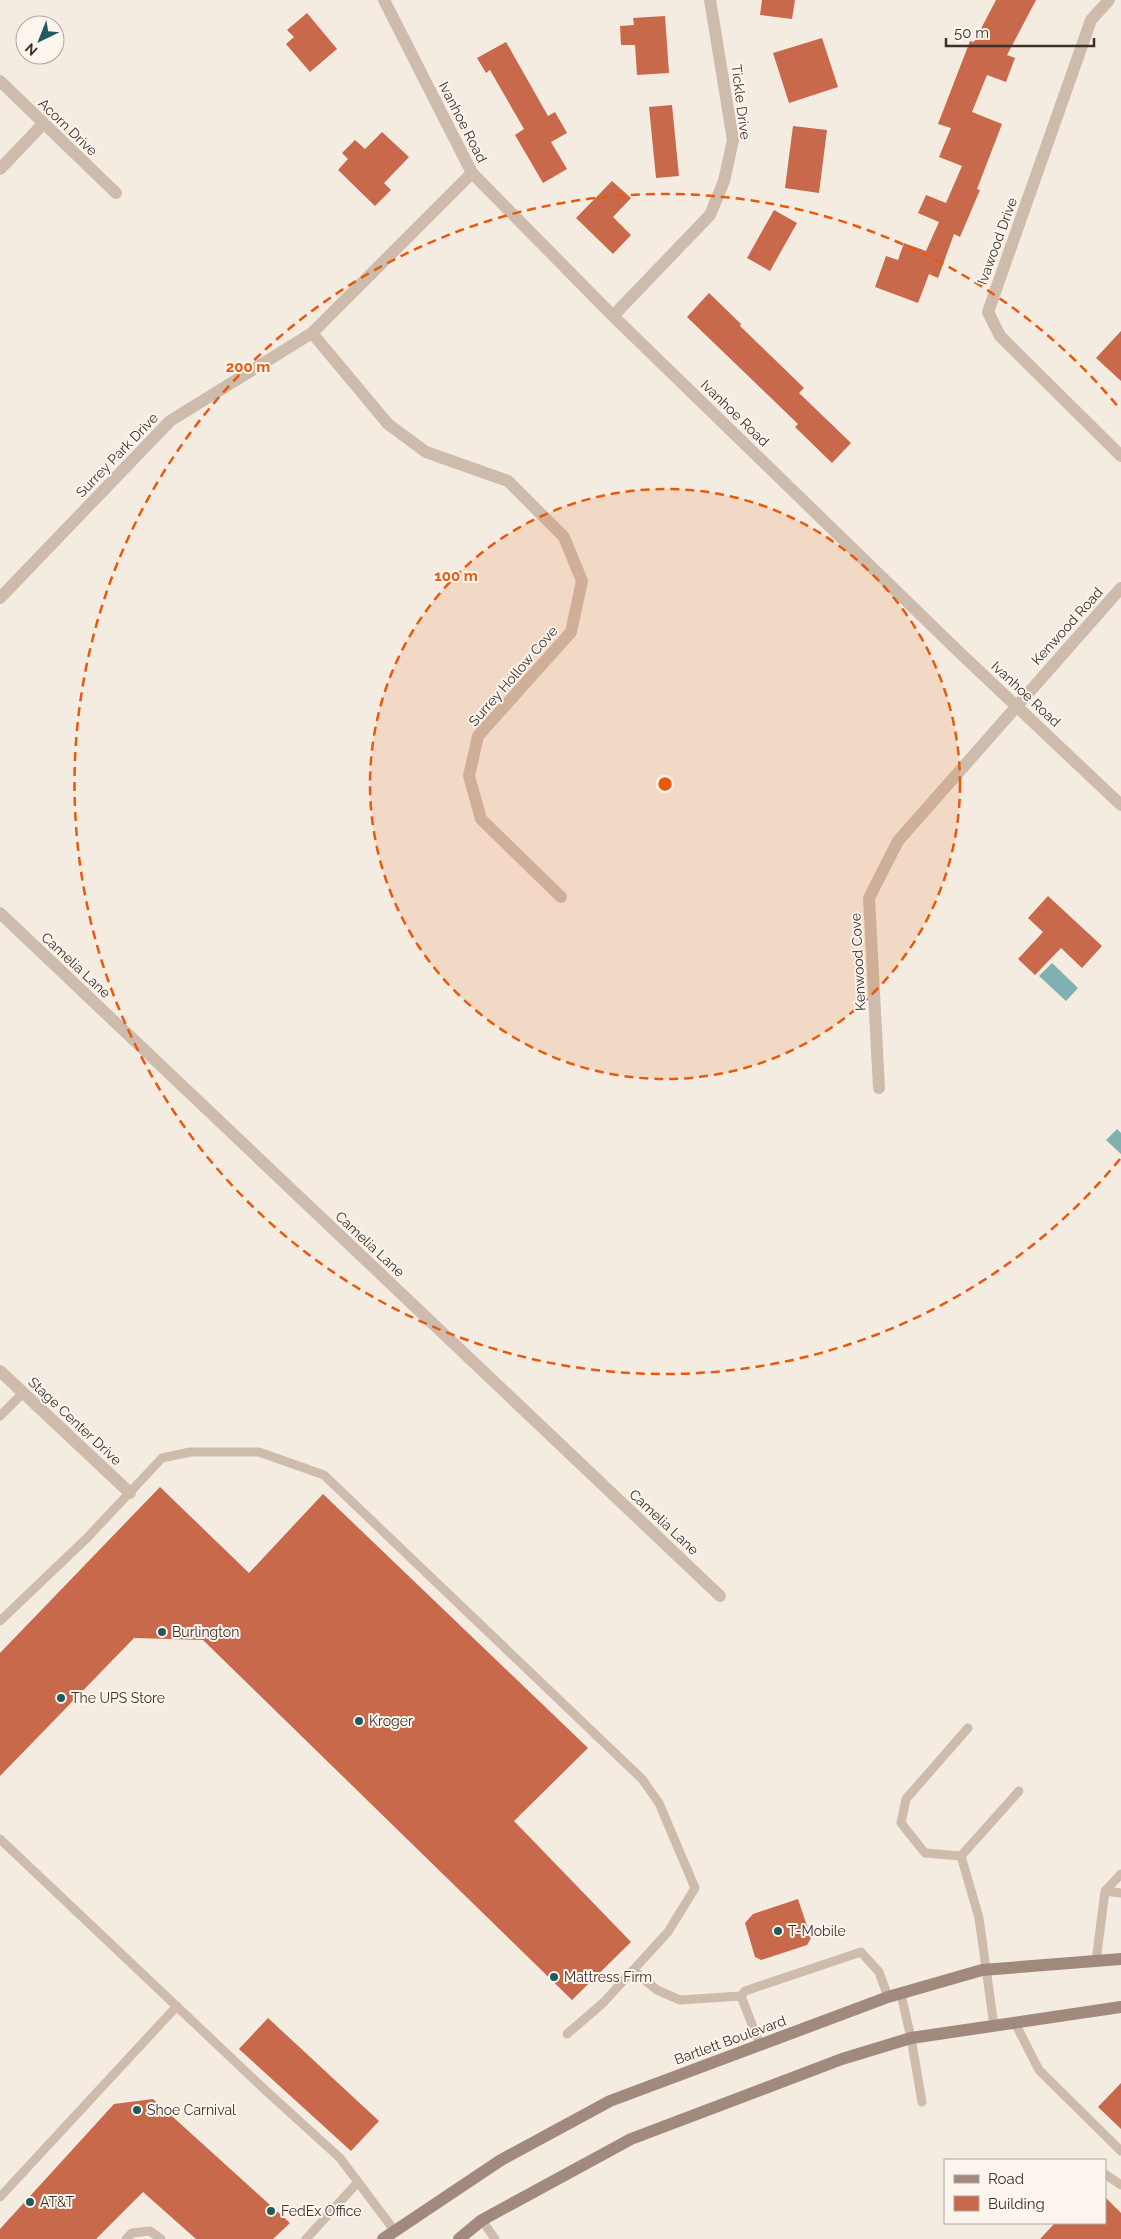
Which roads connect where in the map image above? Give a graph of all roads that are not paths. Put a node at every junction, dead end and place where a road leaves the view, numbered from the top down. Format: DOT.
graph roads {
  1 [pos="384,0"];
  2 [pos="710,0"];
  3 [pos="1109,0"];
  4 [pos="0,81"];
  5 [pos="43,124"];
  6 [pos="0,169"];
  7 [pos="472,173"];
  8 [pos="116,193"];
  9 [pos="613,316"];
  10 [pos="312,333"];
  11 [pos="1121,456"];
  12 [pos="1121,588"];
  13 [pos="0,598"];
  14 [pos="1016,706"];
  15 [pos="1121,805"];
  16 [pos="561,897"];
  17 [pos="0,914"];
  18 [pos="879,1088"];
  19 [pos="0,1371"];
  20 [pos="24,1393"];
  21 [pos="0,1416"];
  22 [pos="130,1493"];
  23 [pos="720,1596"];
  24 [pos="0,1621"];
  25 [pos="968,1728"];
  26 [pos="1020,1791"];
  27 [pos="0,1839"];
  28 [pos="961,1856"];
  29 [pos="1121,1874"];
  30 [pos="1105,1891"];
  31 [pos="1121,1893"];
  32 [pos="1121,1959"];
  33 [pos="1096,1961"];
  34 [pos="633,1970"];
  35 [pos="985,1970"];
  36 [pos="741,1996"];
  37 [pos="894,1996"];
  38 [pos="177,2006"];
  39 [pos="1121,2007"];
  40 [pos="1016,2022"];
  41 [pos="994,2026"];
  42 [pos="567,2034"];
  43 [pos="911,2038"];
  44 [pos="760,2045"];
  45 [pos="922,2102"];
  46 [pos="1121,2150"];
  47 [pos="1106,2175"];
  48 [pos="358,2182"];
  49 [pos="1121,2185"];
  50 [pos="0,2197"];
  51 [pos="482,2220"];
  52 [pos="394,2230"];
  53 [pos="126,2239"];
  54 [pos="161,2239"];
  55 [pos="306,2239"];
  56 [pos="383,2239"];
  57 [pos="459,2239"];
  58 [pos="495,2239"];
  1 -- 7 [label="street, Ivanhoe Road"];
  2 -- 9 [label="street, Tickle Drive"];
  3 -- 11 [label="street, Ivawood Drive"];
  4 -- 5 [label="street, Acorn Drive"];
  5 -- 6 [label="street"];
  5 -- 8 [label="street, Acorn Drive"];
  7 -- 9 [label="street, Ivanhoe Road"];
  7 -- 10 [label="street, Surrey Park Drive"];
  9 -- 14 [label="street, Ivanhoe Road"];
  10 -- 13 [label="street, Surrey Park Drive"];
  10 -- 16 [label="street, Surrey Hollow Cove"];
  12 -- 14 [label="street, Kenwood Road"];
  14 -- 15 [label="street, Ivanhoe Road"];
  14 -- 18 [label="street, Kenwood Cove"];
  17 -- 23 [label="street, Camelia Lane"];
  19 -- 20 [label="street, Stage Center Drive"];
  20 -- 21 [label="lane"];
  20 -- 22 [label="street, Stage Center Drive"];
  22 -- 24 [label="lane"];
  22 -- 34 [label="lane"];
  25 -- 28 [label="lane"];
  26 -- 28 [label="lane"];
  27 -- 38 [label="lane"];
  28 -- 35 [label="lane"];
  29 -- 30 [label="lane"];
  30 -- 31 [label="lane"];
  30 -- 33 [label="lane"];
  32 -- 33 [label="main road, Bartlett Boulevard"];
  33 -- 35 [label="main road, Bartlett Boulevard"];
  34 -- 36 [label="lane"];
  34 -- 42 [label="lane"];
  35 -- 37 [label="main road, Bartlett Boulevard"];
  35 -- 41 [label="lane"];
  36 -- 37 [label="lane"];
  36 -- 44 [label="lane"];
  37 -- 43 [label="lane"];
  37 -- 44 [label="main road, Bartlett Boulevard"];
  38 -- 48 [label="lane"];
  38 -- 50 [label="lane"];
  39 -- 40 [label="main road"];
  40 -- 41 [label="main road"];
  40 -- 46 [label="lane"];
  41 -- 43 [label="main road"];
  43 -- 45 [label="lane"];
  43 -- 51 [label="main road"];
  44 -- 52 [label="main road, Bartlett Boulevard"];
  47 -- 49 [label="lane"];
  48 -- 52 [label="lane"];
  48 -- 55 [label="lane"];
  51 -- 57 [label="main road"];
  51 -- 58 [label="lane"];
  52 -- 56 [label="main road, Bartlett Boulevard"];
  53 -- 54 [label="lane"];
}
